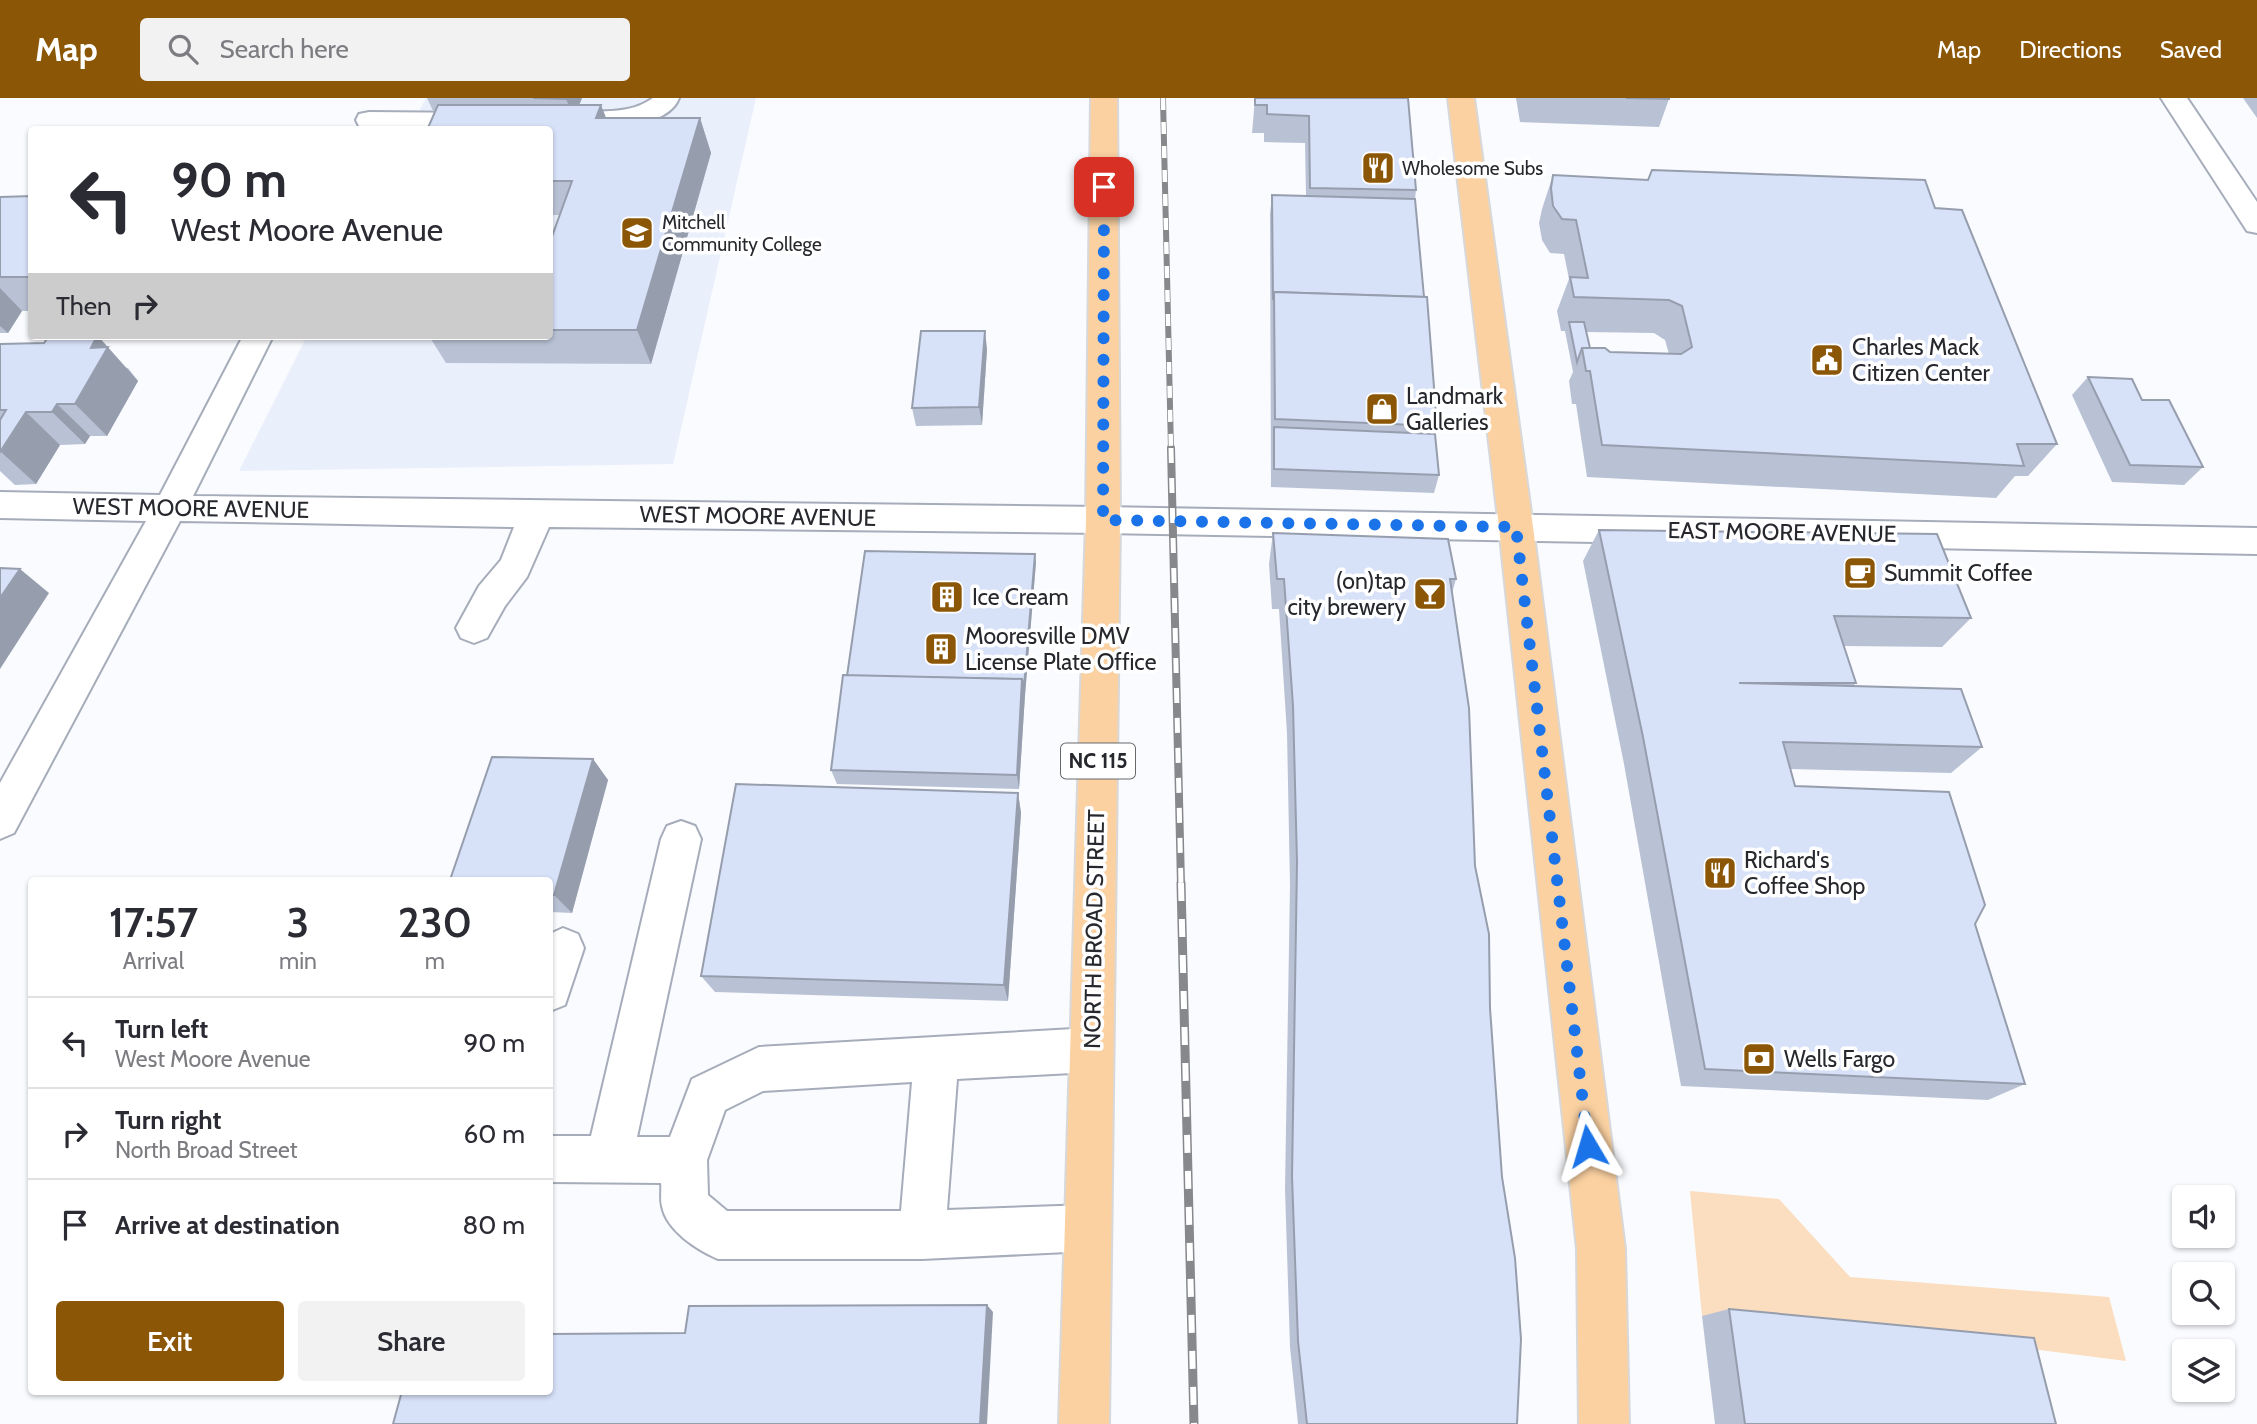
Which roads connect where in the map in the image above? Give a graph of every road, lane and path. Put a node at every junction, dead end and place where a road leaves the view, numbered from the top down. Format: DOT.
graph roads {
  1 [pos="666,98"];
  2 [pos="1104,98"];
  3 [pos="1461,98"];
  4 [pos="2174,98"];
  5 [pos="371,116"];
  6 [pos="501,121"];
  7 [pos="555,121"];
  8 [pos="2257,224"];
  9 [pos="256,340"];
  10 [pos="0,505"];
  11 [pos="170,508"];
  12 [pos="537,514"];
  13 [pos="1103,520"];
  14 [pos="1516,527"];
  15 [pos="2257,541"];
  16 [pos="474,628"];
  17 [pos="0,821"];
  18 [pos="681,839"];
  19 [pos="564,948"];
  20 [pos="553,982"];
  21 [pos="1091,1050"];
  22 [pos="936,1059"];
  23 [pos="553,1159"];
  24 [pos="609,1159"];
  25 [pos="684,1160"];
  26 [pos="1088,1228"];
  27 [pos="922,1235"];
  28 [pos="1084,1424"];
  29 [pos="1604,1424"];
  1 -- 7 [label="street"];
  2 -- 13 [label="main road, NORTH BROAD STREET / NC 115"];
  3 -- 14 [label="main road"];
  4 -- 8 [label="street"];
  5 -- 6 [label="street"];
  9 -- 11 [label="street"];
  10 -- 11 [label="street, WEST MOORE AVENUE"];
  11 -- 12 [label="street, WEST MOORE AVENUE"];
  11 -- 17 [label="street"];
  12 -- 13 [label="street, WEST MOORE AVENUE"];
  12 -- 16 [label="street"];
  13 -- 14 [label="street, WEST MOORE AVENUE"];
  13 -- 21 [label="main road, NORTH BROAD STREET / NC 115"];
  14 -- 15 [label="street, EAST MOORE AVENUE"];
  14 -- 29 [label="main road"];
  18 -- 24 [label="street"];
  19 -- 20 [label="street"];
  21 -- 22 [label="street"];
  21 -- 26 [label="main road, NORTH BROAD STREET / NC 115"];
  22 -- 25 [label="street"];
  22 -- 27 [label="street"];
  23 -- 24 [label="street"];
  24 -- 25 [label="street"];
  25 -- 27 [label="street"];
  26 -- 27 [label="street"];
  26 -- 28 [label="main road, NORTH BROAD STREET / NC 115"];
}
